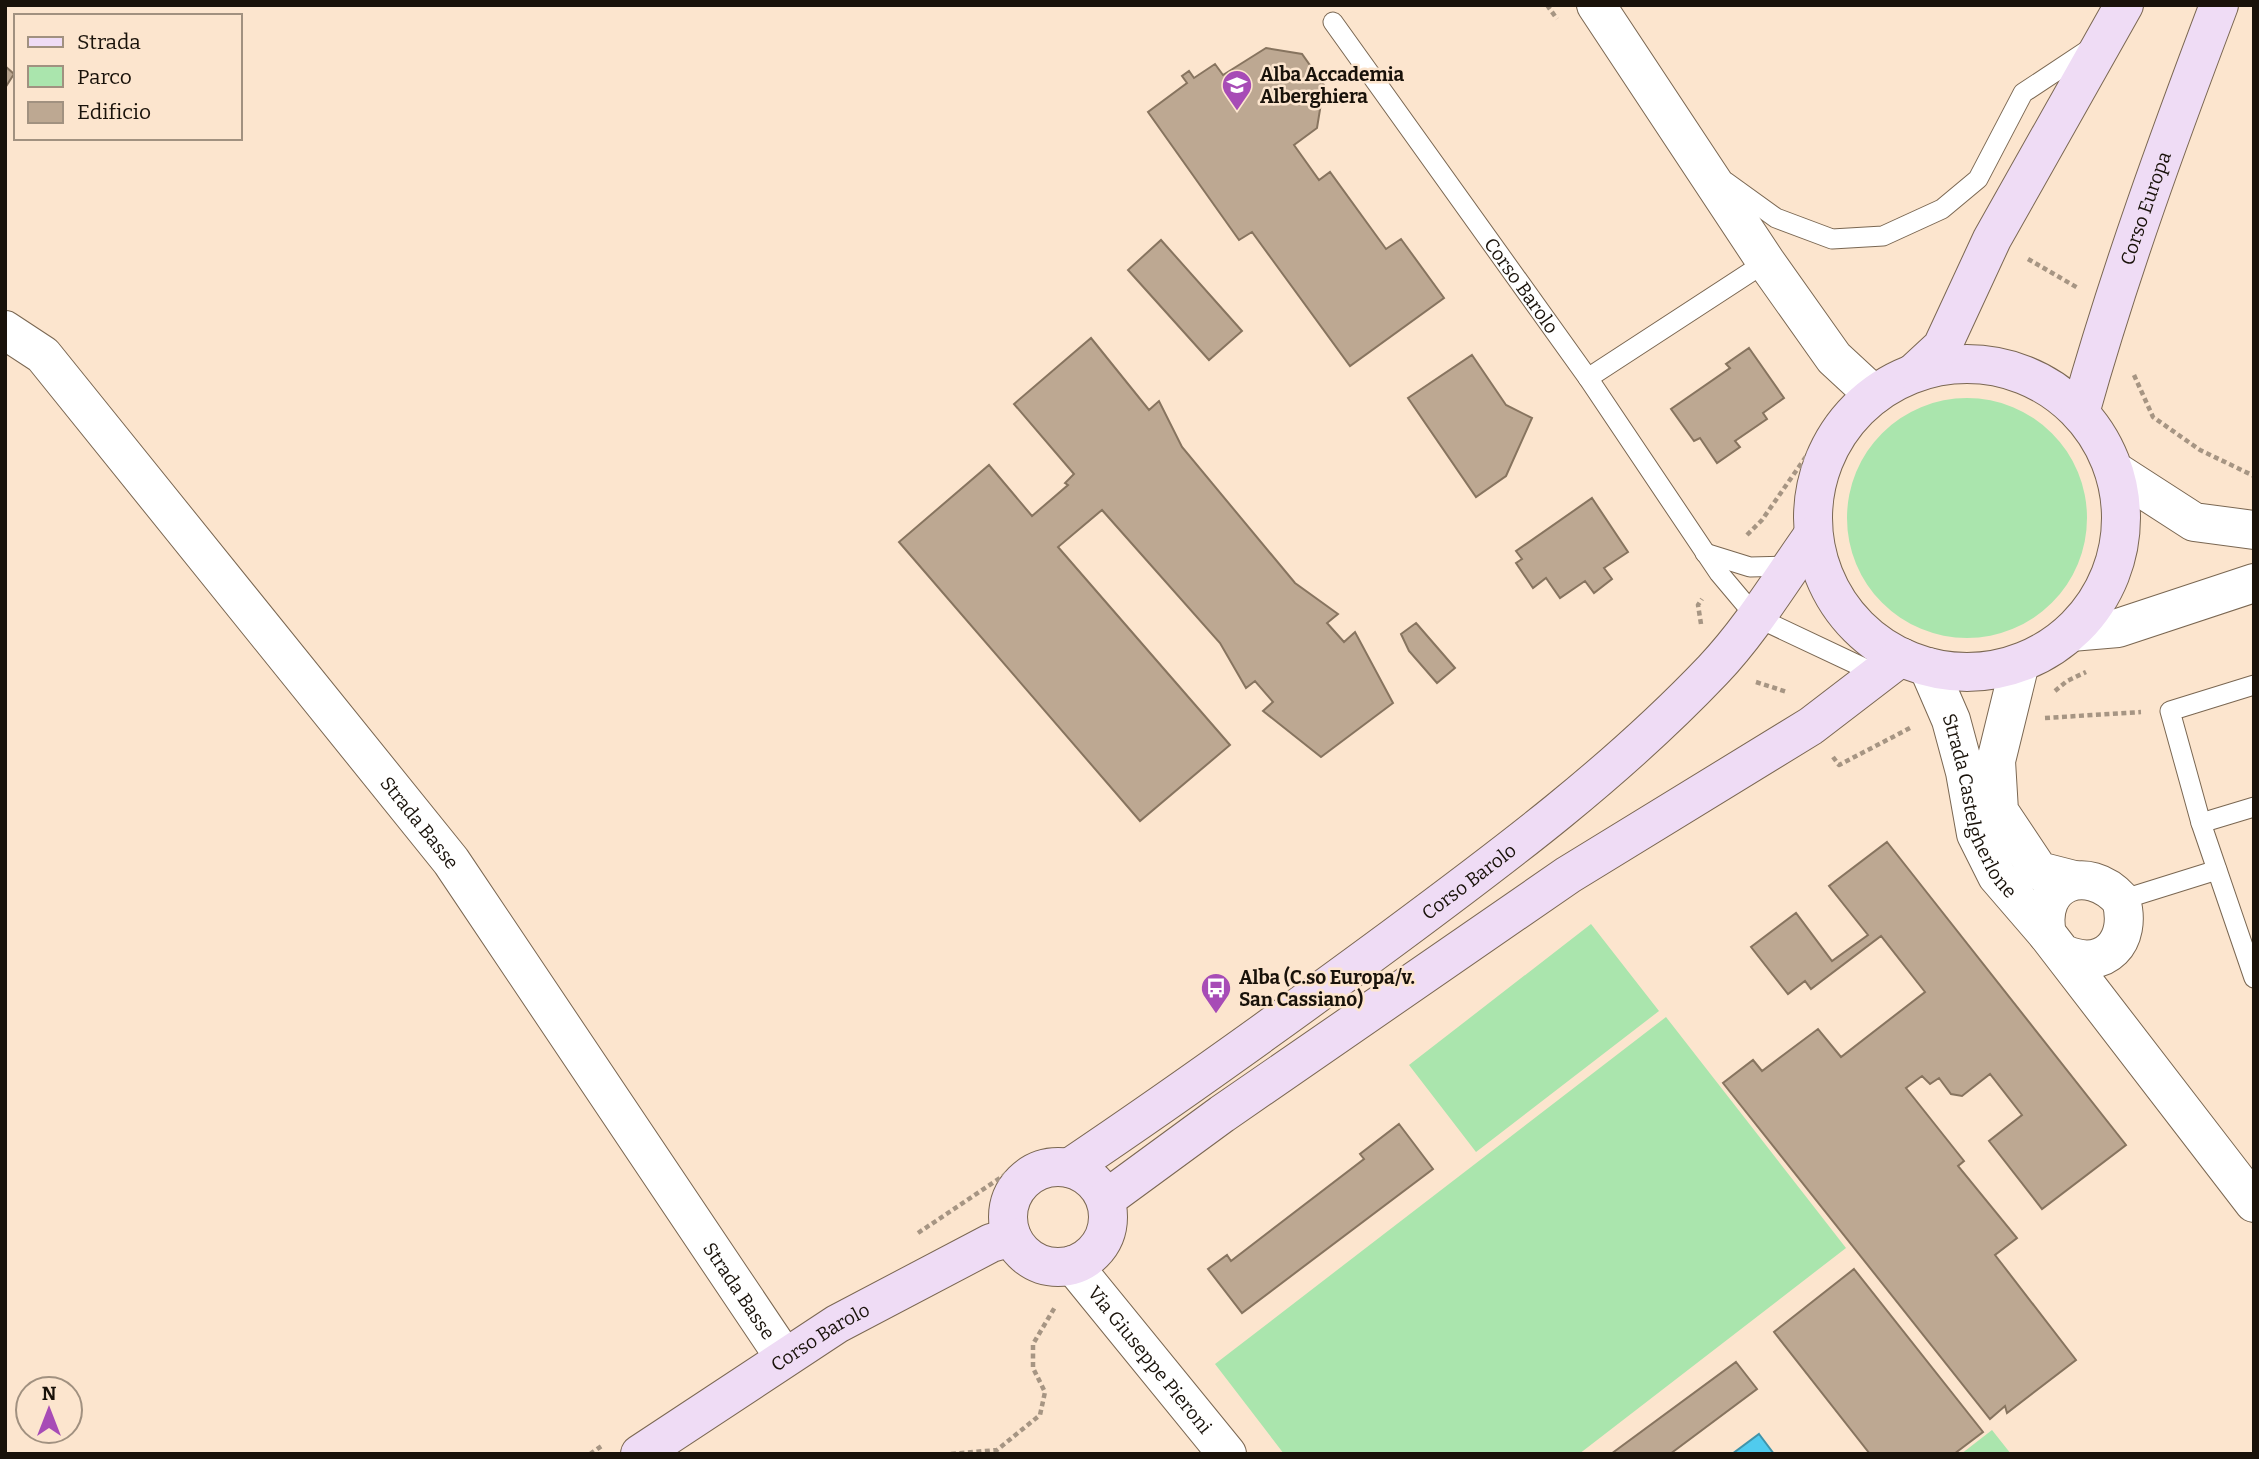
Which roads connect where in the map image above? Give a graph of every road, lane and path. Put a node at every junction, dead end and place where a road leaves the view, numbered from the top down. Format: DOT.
graph roads {
  1 [pos="1596,5"];
  2 [pos="2219,5"];
  3 [pos="2115,21"];
  4 [pos="1333,22"];
  5 [pos="1704,166"];
  6 [pos="1766,262"];
  7 [pos="5,330"];
  8 [pos="2132,370"];
  9 [pos="1915,372"];
  10 [pos="1588,378"];
  11 [pos="1874,395"];
  12 [pos="2080,412"];
  13 [pos="2115,471"];
  14 [pos="2254,476"];
  15 [pos="2254,530"];
  16 [pos="1813,534"];
  17 [pos="1705,553"];
  18 [pos="1791,566"];
  19 [pos="2254,583"];
  20 [pos="1756,617"];
  21 [pos="2071,632"];
  22 [pos="2020,663"];
  23 [pos="1903,666"];
  24 [pos="1714,669"];
  25 [pos="2254,685"];
  26 [pos="2170,711"];
  27 [pos="2035,718"];
  28 [pos="1924,721"];
  29 [pos="1811,726"];
  30 [pos="1839,765"];
  31 [pos="2254,807"];
  32 [pos="2201,824"];
  33 [pos="2217,870"];
  34 [pos="2074,880"];
  35 [pos="2121,900"];
  36 [pos="2246,928"];
  37 [pos="2055,944"];
  38 [pos="2113,949"];
  39 [pos="2254,978"];
  40 [pos="2137,1047"];
  41 [pos="1069,1168"];
  42 [pos="1105,1199"];
  43 [pos="2254,1202"];
  44 [pos="1012,1237"];
  45 [pos="1078,1272"];
  46 [pos="784,1357"];
  47 [pos="640,1454"];
  48 [pos="951,1454"];
  49 [pos="1227,1454"];
  1 -- 5 [label="street"];
  2 -- 12 [label="main road, Corso Europa"];
  3 -- 5 [label="lane"];
  3 -- 9 [label="main road"];
  4 -- 10 [label="lane, Corso Barolo"];
  5 -- 6 [label="street"];
  6 -- 10 [label="lane"];
  6 -- 11 [label="street"];
  7 -- 46 [label="street, Strada Basse"];
  8 -- 14 [label="path"];
  9 -- 11 [label="main road"];
  9 -- 12 [label="main road"];
  10 -- 17 [label="lane, Corso Barolo"];
  11 -- 16 [label="main road"];
  12 -- 13 [label="main road"];
  13 -- 15 [label="street"];
  13 -- 21 [label="main road"];
  16 -- 18 [label="main road, Corso Barolo"];
  16 -- 23 [label="main road"];
  17 -- 18 [label="lane"];
  17 -- 20 [label="lane, Corso Barolo"];
  18 -- 20 [label="main road, Corso Barolo"];
  19 -- 21 [label="street"];
  20 -- 23 [label="lane"];
  20 -- 24 [label="main road, Corso Barolo"];
  21 -- 22 [label="main road"];
  22 -- 23 [label="main road"];
  22 -- 34 [label="street, Strada Castelgherlone"];
  23 -- 29 [label="main road"];
  23 -- 37 [label="street, Strada Castelgherlone"];
  24 -- 29 [label="path"];
  24 -- 41 [label="main road, Corso Barolo"];
  25 -- 26 [label="lane"];
  26 -- 27 [label="path"];
  26 -- 32 [label="lane"];
  28 -- 30 [label="path"];
  29 -- 42 [label="main road"];
  31 -- 32 [label="lane"];
  32 -- 33 [label="lane"];
  33 -- 35 [label="lane"];
  33 -- 36 [label="lane"];
  34 -- 35 [label="street"];
  34 -- 37 [label="street"];
  35 -- 38 [label="street"];
  36 -- 39 [label="lane"];
  37 -- 38 [label="street"];
  37 -- 40 [label="street, Strada Castelgherlone"];
  38 -- 40 [label="street"];
  40 -- 43 [label="street"];
  41 -- 42 [label="main road"];
  41 -- 44 [label="main road"];
  42 -- 45 [label="main road"];
  44 -- 45 [label="main road"];
  44 -- 46 [label="main road, Corso Barolo"];
  45 -- 48 [label="path"];
  45 -- 49 [label="street, Via Giuseppe Pieroni"];
  46 -- 47 [label="main road, Corso Barolo"];
}
